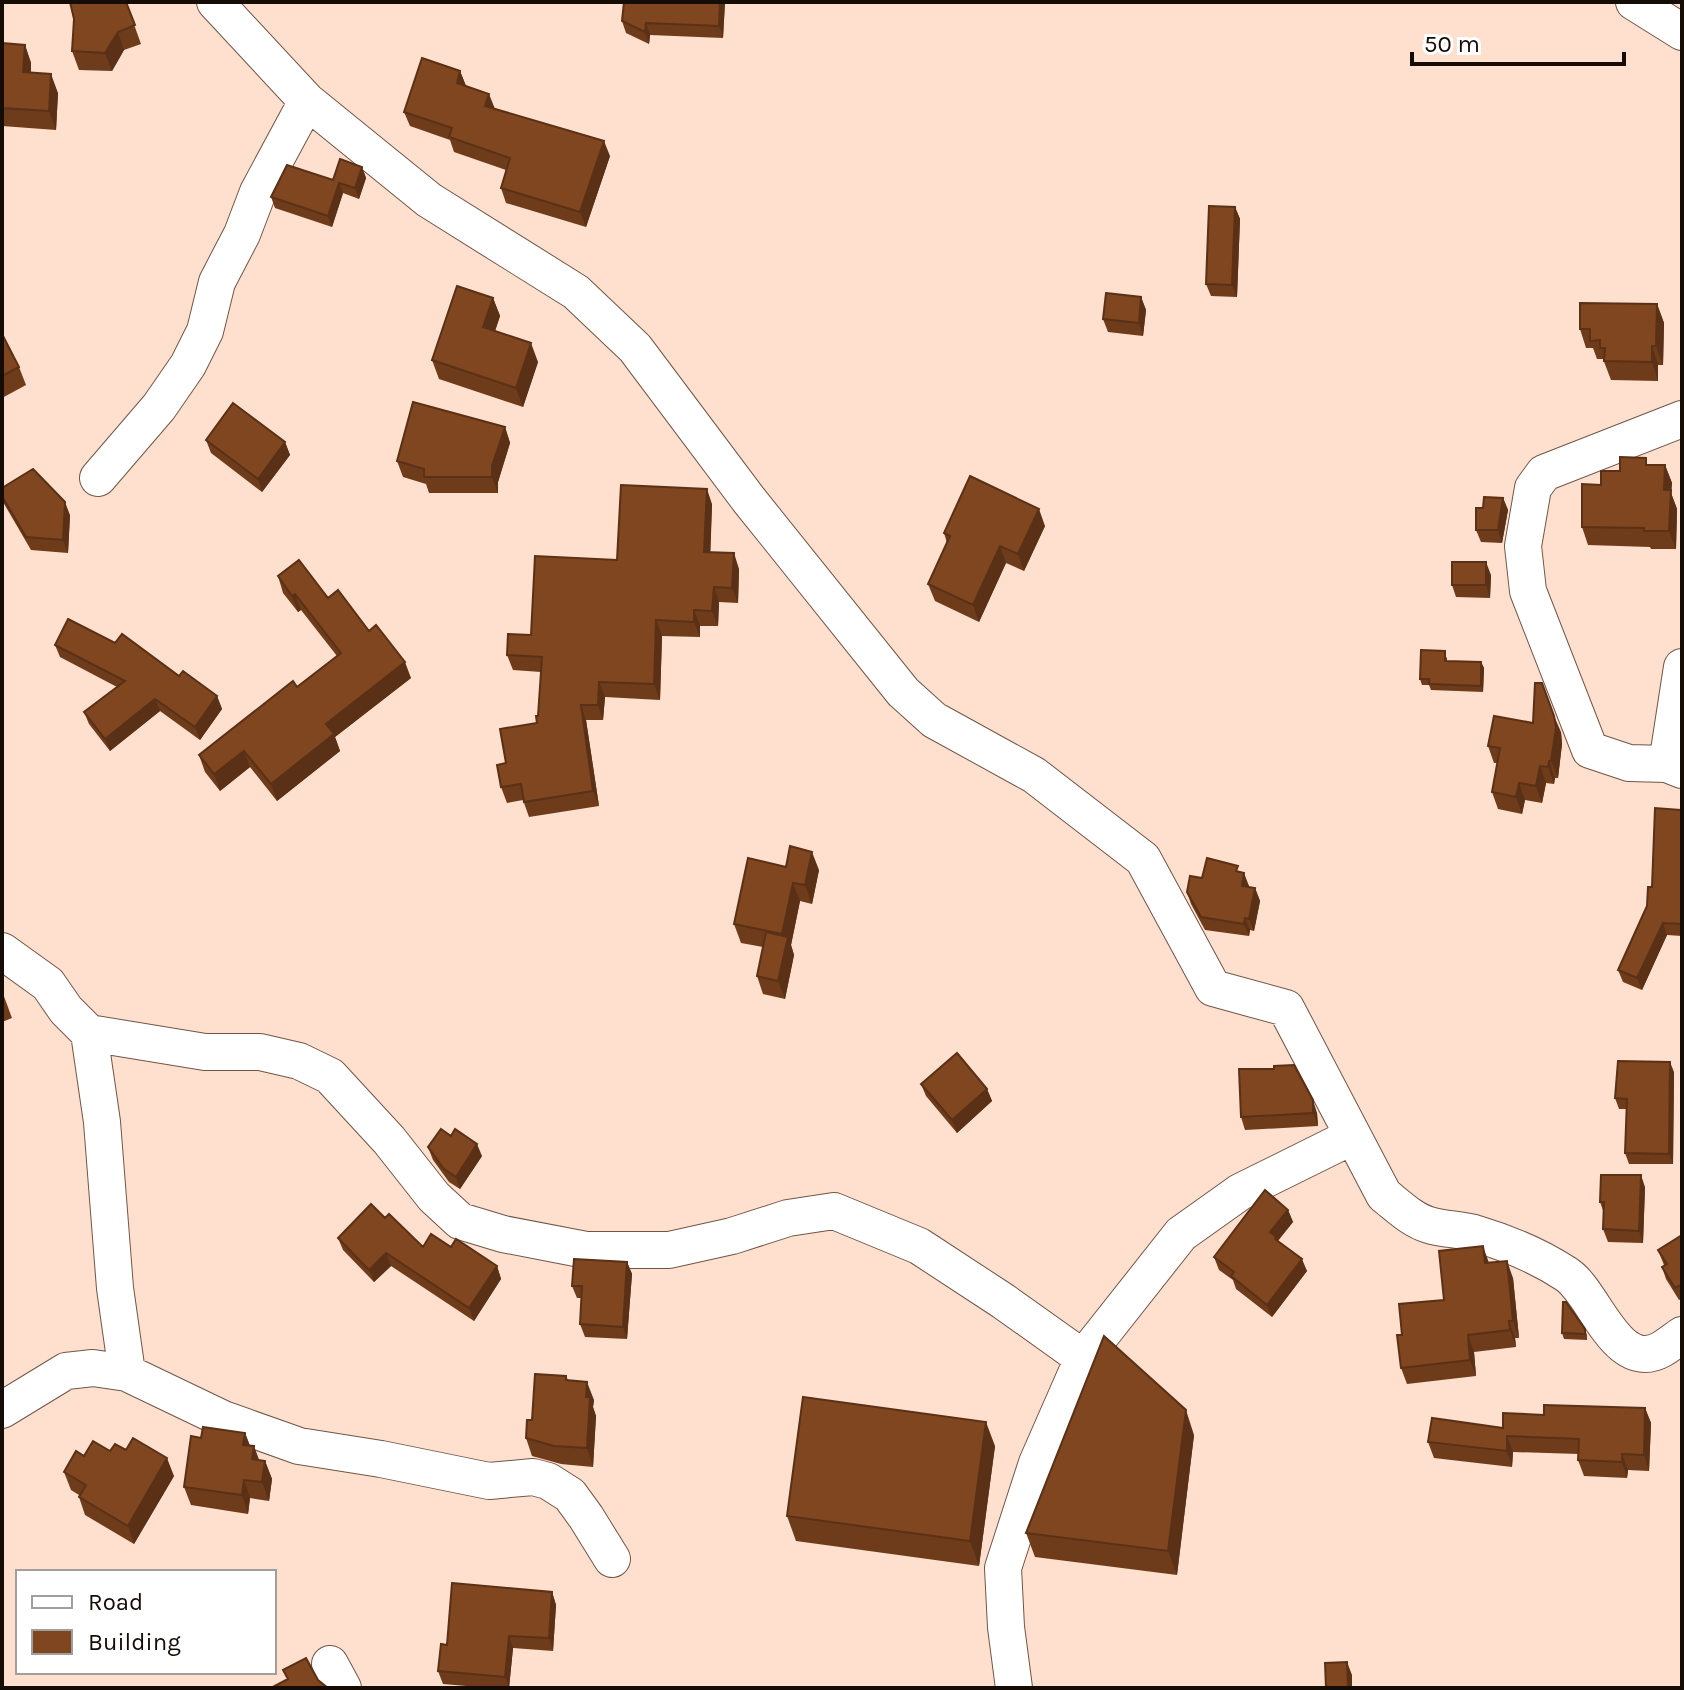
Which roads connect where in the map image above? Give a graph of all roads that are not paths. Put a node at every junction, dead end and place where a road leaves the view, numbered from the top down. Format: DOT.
graph roads {
  1 [pos="215,2"];
  2 [pos="1634,2"];
  3 [pos="1682,32"];
  4 [pos="307,101"];
  5 [pos="1682,419"];
  6 [pos="98,478"];
  7 [pos="1682,667"];
  8 [pos="1675,767"];
  9 [pos="2,951"];
  10 [pos="89,1033"];
  11 [pos="1353,1136"];
  12 [pos="1682,1335"];
  13 [pos="1083,1358"];
  14 [pos="127,1373"];
  15 [pos="2,1410"];
  16 [pos="612,1559"];
  17 [pos="1014,1688"];
  1 -- 4 [label="street"];
  2 -- 3 [label="street"];
  4 -- 6 [label="street"];
  4 -- 11 [label="street"];
  5 -- 8 [label="street"];
  7 -- 8 [label="street"];
  9 -- 10 [label="street"];
  10 -- 13 [label="street"];
  10 -- 14 [label="street"];
  11 -- 12 [label="street"];
  11 -- 13 [label="street"];
  13 -- 17 [label="street"];
  14 -- 15 [label="street"];
  14 -- 16 [label="street"];
}
